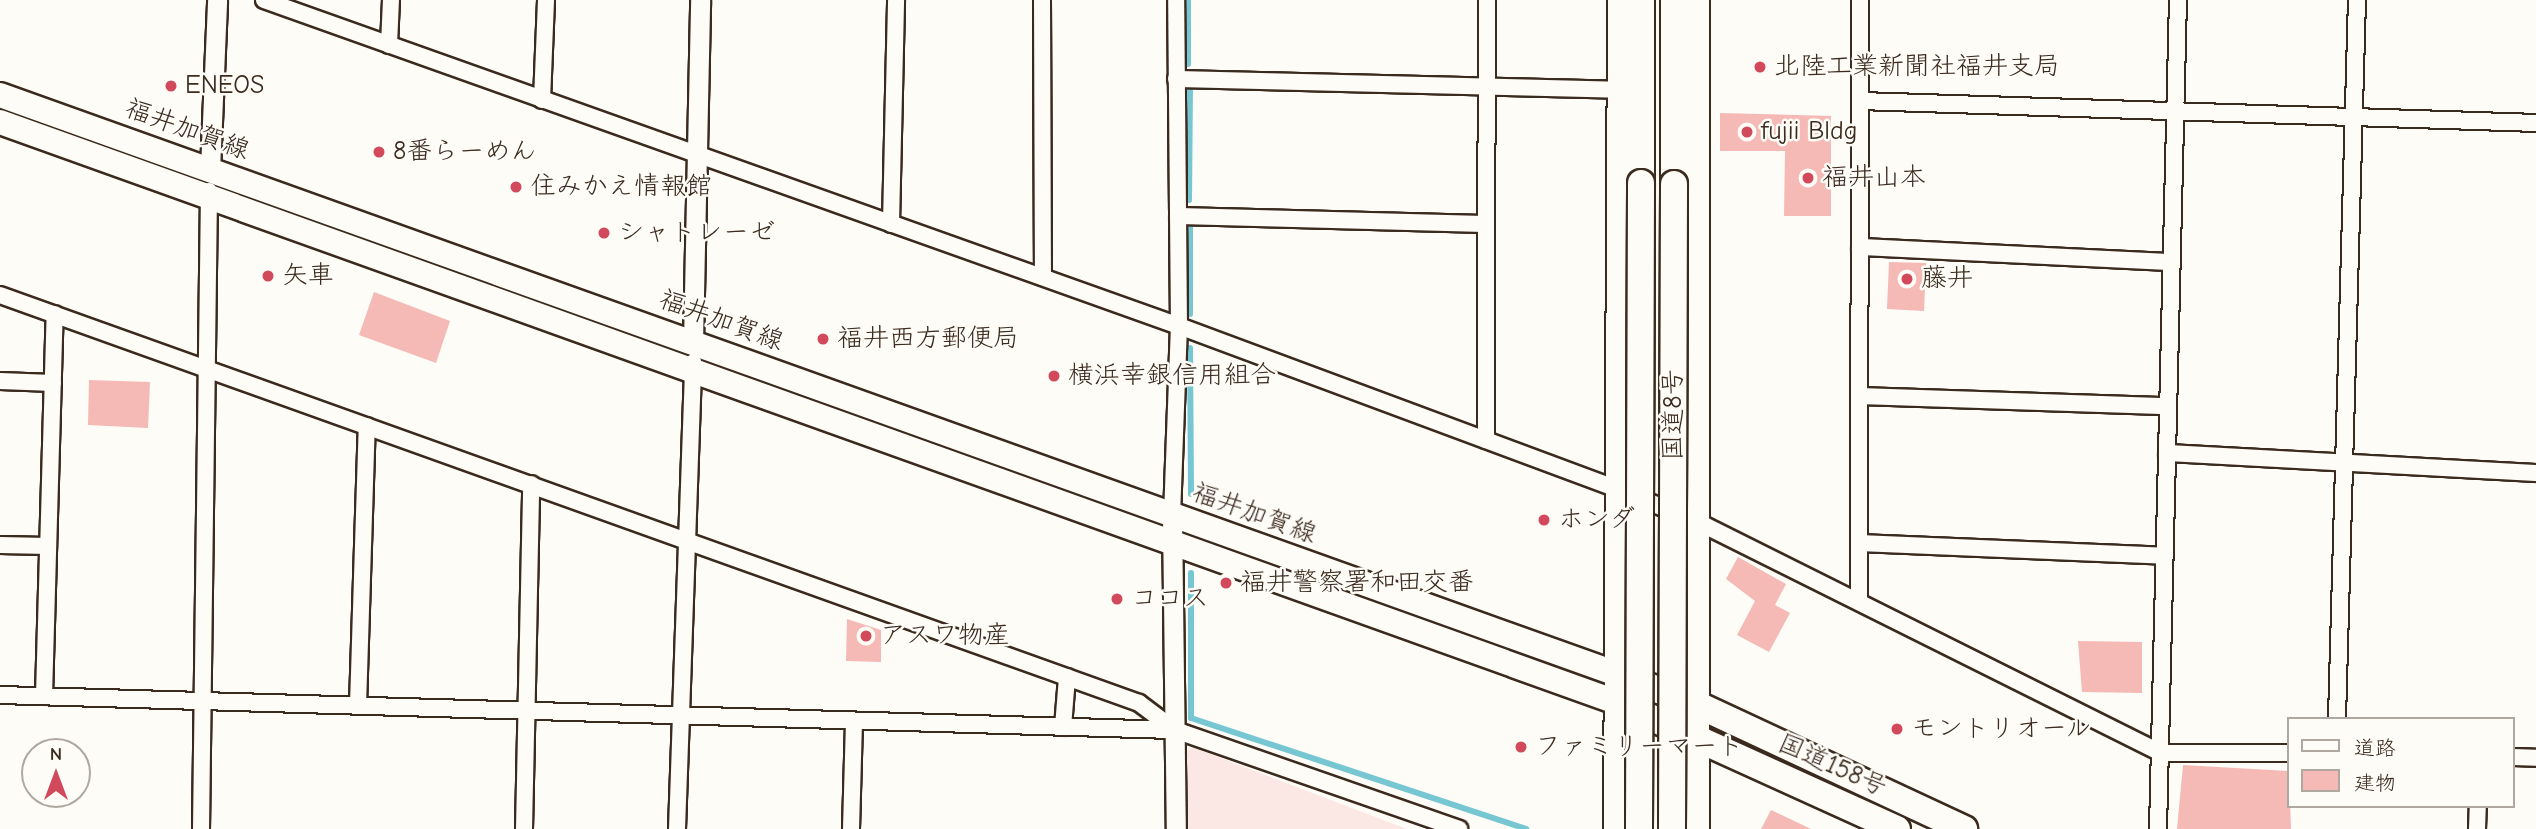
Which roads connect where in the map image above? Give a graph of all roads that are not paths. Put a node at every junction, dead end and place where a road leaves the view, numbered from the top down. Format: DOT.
graph roads {
  1 [pos="217,0"];
  2 [pos="264,0"];
  3 [pos="391,0"];
  4 [pos="546,0"];
  5 [pos="700,0"];
  6 [pos="896,0"];
  7 [pos="1042,0"];
  8 [pos="1176,0"];
  9 [pos="1487,0"];
  10 [pos="1621,0"];
  11 [pos="1641,0"];
  12 [pos="1674,0"];
  13 [pos="1696,0"];
  14 [pos="1860,0"];
  15 [pos="2178,0"];
  16 [pos="2357,0"];
  17 [pos="389,45"];
  18 [pos="1176,79"];
  19 [pos="1487,86"];
  20 [pos="1620,90"];
  21 [pos="0,95"];
  22 [pos="542,100"];
  23 [pos="1860,101"];
  24 [pos="2175,113"];
  25 [pos="2353,119"];
  26 [pos="0,122"];
  27 [pos="2536,122"];
  28 [pos="695,155"];
  29 [pos="210,170"];
  30 [pos="209,198"];
  31 [pos="1178,216"];
  32 [pos="891,224"];
  33 [pos="1486,224"];
  34 [pos="1860,247"];
  35 [pos="2171,262"];
  36 [pos="1043,277"];
  37 [pos="0,295"];
  38 [pos="55,314"];
  39 [pos="1179,326"];
  40 [pos="693,342"];
  41 [pos="207,367"];
  42 [pos="693,371"];
  43 [pos="0,381"];
  44 [pos="53,383"];
  45 [pos="1860,396"];
  46 [pos="2168,406"];
  47 [pos="366,426"];
  48 [pos="1486,440"];
  49 [pos="2167,453"];
  50 [pos="2342,467"];
  51 [pos="2536,473"];
  52 [pos="531,484"];
  53 [pos="1617,489"];
  54 [pos="1172,516"];
  55 [pos="1696,521"];
  56 [pos="687,538"];
  57 [pos="1172,541"];
  58 [pos="1859,543"];
  59 [pos="0,545"];
  60 [pos="48,546"];
  61 [pos="2165,556"];
  62 [pos="1859,601"];
  63 [pos="1619,675"];
  64 [pos="1067,677"];
  65 [pos="0,695"];
  66 [pos="44,696"];
  67 [pos="203,701"];
  68 [pos="1619,703"];
  69 [pos="1696,704"];
  70 [pos="358,705"];
  71 [pos="526,710"];
  72 [pos="681,715"];
  73 [pos="2337,717"];
  74 [pos="854,720"];
  75 [pos="1063,727"];
  76 [pos="1175,730"];
  77 [pos="1696,734"];
  78 [pos="2161,753"];
  79 [pos="2288,754"];
  80 [pos="2515,757"];
  81 [pos="2536,758"];
  82 [pos="2478,808"];
  83 [pos="201,829"];
  84 [pos="524,829"];
  85 [pos="677,829"];
  86 [pos="851,829"];
  87 [pos="1177,829"];
  88 [pos="1459,829"];
  89 [pos="1617,829"];
  90 [pos="1639,829"];
  91 [pos="1672,829"];
  92 [pos="1696,829"];
  93 [pos="1897,829"];
  94 [pos="1964,829"];
  95 [pos="2158,829"];
  96 [pos="2477,829"];
  1 -- 29 [label="street"];
  2 -- 17 [label="street"];
  3 -- 17 [label="street"];
  4 -- 22 [label="street"];
  5 -- 28 [label="street"];
  6 -- 32 [label="street"];
  7 -- 36 [label="street"];
  8 -- 18 [label="street"];
  9 -- 19 [label="street"];
  10 -- 20 [label="highway"];
  11 -- 90 [label="highway, 国道8号, bridge"];
  12 -- 91 [label="highway, 国道8号, bridge"];
  13 -- 55 [label="highway"];
  14 -- 23 [label="street"];
  15 -- 24 [label="street"];
  16 -- 25 [label="street"];
  17 -- 22 [label="street"];
  18 -- 19 [label="street"];
  18 -- 31 [label="street"];
  19 -- 20 [label="street"];
  19 -- 33 [label="street"];
  20 -- 53 [label="highway"];
  21 -- 29 [label="main road, 福井加賀線"];
  22 -- 28 [label="street"];
  23 -- 24 [label="street"];
  23 -- 34 [label="street"];
  24 -- 25 [label="street"];
  24 -- 35 [label="street"];
  25 -- 27 [label="street"];
  25 -- 50 [label="street"];
  26 -- 30 [label="main road, 福井加賀線"];
  28 -- 32 [label="street"];
  28 -- 40 [label="street"];
  29 -- 30 [label="street"];
  29 -- 40 [label="main road, 福井加賀線"];
  30 -- 41 [label="street"];
  30 -- 42 [label="main road, 福井加賀線"];
  31 -- 33 [label="street"];
  31 -- 39 [label="street"];
  32 -- 36 [label="street"];
  33 -- 48 [label="street"];
  34 -- 35 [label="street"];
  34 -- 45 [label="street"];
  35 -- 46 [label="street"];
  36 -- 39 [label="street"];
  37 -- 38 [label="street"];
  38 -- 41 [label="street"];
  38 -- 44 [label="street"];
  39 -- 48 [label="street"];
  39 -- 54 [label="street"];
  40 -- 42 [label="street"];
  40 -- 54 [label="main road, 福井加賀線"];
  41 -- 47 [label="street"];
  41 -- 67 [label="street"];
  42 -- 56 [label="street"];
  42 -- 57 [label="main road, 福井加賀線"];
  43 -- 44 [label="street"];
  44 -- 60 [label="street"];
  45 -- 46 [label="street"];
  45 -- 58 [label="street"];
  46 -- 49 [label="street"];
  47 -- 52 [label="street"];
  47 -- 70 [label="street"];
  48 -- 53 [label="street"];
  49 -- 50 [label="street"];
  49 -- 61 [label="street"];
  50 -- 51 [label="street"];
  50 -- 73 [label="street"];
  52 -- 56 [label="street"];
  52 -- 71 [label="street"];
  53 -- 55 [label="street"];
  53 -- 63 [label="highway"];
  54 -- 57 [label="street"];
  54 -- 63 [label="main road, 福井加賀線"];
  55 -- 62 [label="street"];
  55 -- 69 [label="highway"];
  56 -- 64 [label="street"];
  56 -- 72 [label="street"];
  57 -- 68 [label="main road, 福井加賀線"];
  57 -- 76 [label="street"];
  58 -- 61 [label="street"];
  58 -- 62 [label="street"];
  59 -- 60 [label="street"];
  60 -- 66 [label="street"];
  61 -- 78 [label="street"];
  62 -- 78 [label="street"];
  63 -- 68 [label="highway"];
  63 -- 69 [label="highway, 国道158号"];
  64 -- 75 [label="street"];
  64 -- 76 [label="street"];
  65 -- 66 [label="street"];
  66 -- 67 [label="street"];
  67 -- 70 [label="street"];
  67 -- 83 [label="street"];
  68 -- 77 [label="highway, 国道158号"];
  68 -- 89 [label="highway"];
  69 -- 77 [label="highway"];
  69 -- 94 [label="highway, 国道158号"];
  70 -- 71 [label="street"];
  71 -- 72 [label="street"];
  71 -- 84 [label="street"];
  72 -- 74 [label="street"];
  72 -- 85 [label="street"];
  74 -- 75 [label="street"];
  74 -- 86 [label="street"];
  75 -- 76 [label="street"];
  76 -- 87 [label="street"];
  76 -- 88 [label="street"];
  77 -- 92 [label="highway"];
  77 -- 93 [label="highway, 国道158号"];
  78 -- 79 [label="street"];
  78 -- 95 [label="street"];
  80 -- 81 [label="street"];
  82 -- 96 [label="street"];
}
